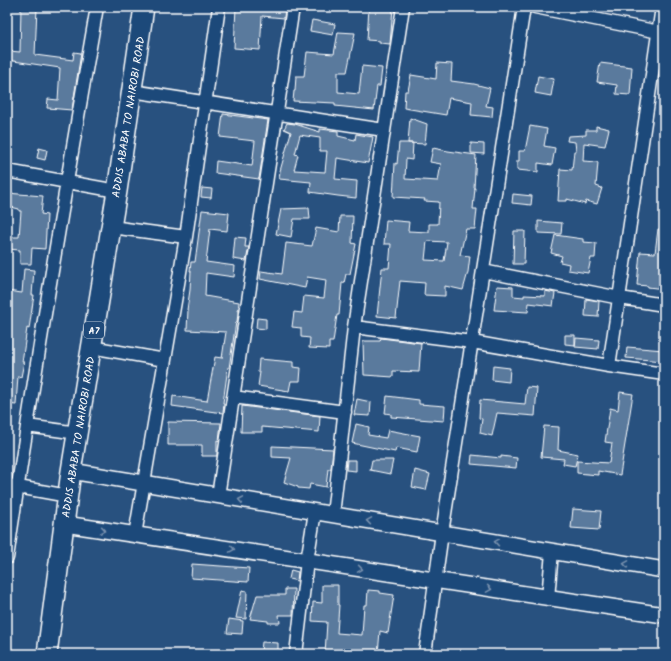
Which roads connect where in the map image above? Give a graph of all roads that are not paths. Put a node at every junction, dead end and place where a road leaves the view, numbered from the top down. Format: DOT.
graph roads {
  1 [pos="97,7"];
  2 [pos="144,7"];
  3 [pos="219,7"];
  4 [pos="293,7"];
  5 [pos="403,7"];
  6 [pos="524,7"];
  7 [pos="535,7"];
  8 [pos="662,7"];
  9 [pos="661,33"];
  10 [pos="132,92"];
  11 [pos="206,102"];
  12 [pos="277,113"];
  13 [pos="384,130"];
  14 [pos="7,171"];
  15 [pos="67,182"];
  16 [pos="116,191"];
  17 [pos="111,227"];
  18 [pos="186,237"];
  19 [pos="483,271"];
  20 [pos="620,298"];
  21 [pos="664,305"];
  22 [pos="354,327"];
  23 [pos="472,342"];
  24 [pos="91,347"];
  25 [pos="164,360"];
  26 [pos="609,366"];
  27 [pos="664,374"];
  28 [pos="233,397"];
  29 [pos="344,412"];
  30 [pos="27,426"];
  31 [pos="78,433"];
  32 [pos="71,471"];
  33 [pos="143,484"];
  34 [pos="12,486"];
  35 [pos="68,496"];
  36 [pos="218,496"];
  37 [pos="315,512"];
  38 [pos="333,515"];
  39 [pos="65,524"];
  40 [pos="442,533"];
  41 [pos="135,535"];
  42 [pos="552,552"];
  43 [pos="7,558"];
  44 [pos="307,561"];
  45 [pos="664,570"];
  46 [pos="435,580"];
  47 [pos="548,598"];
  48 [pos="664,615"];
  49 [pos="47,654"];
  50 [pos="296,654"];
  51 [pos="425,654"];
  1 -- 15 [label="street"];
  2 -- 10 [label="highway, ADDIS ABABA TO NAIROBI ROAD / A7"];
  3 -- 11 [label="street"];
  4 -- 12 [label="street"];
  5 -- 13 [label="street"];
  6 -- 19 [label="street"];
  7 -- 9 [label="street"];
  8 -- 9 [label="street"];
  9 -- 20 [label="street"];
  10 -- 11 [label="street"];
  10 -- 16 [label="highway, ADDIS ABABA TO NAIROBI ROAD / A7"];
  11 -- 12 [label="street"];
  11 -- 18 [label="street"];
  12 -- 13 [label="street"];
  12 -- 28 [label="street"];
  13 -- 22 [label="street"];
  14 -- 15 [label="street"];
  15 -- 16 [label="street"];
  15 -- 30 [label="street"];
  16 -- 17 [label="highway, ADDIS ABABA TO NAIROBI ROAD / A7"];
  17 -- 18 [label="street"];
  17 -- 24 [label="highway, ADDIS ABABA TO NAIROBI ROAD / A7"];
  18 -- 25 [label="street"];
  19 -- 20 [label="street"];
  19 -- 23 [label="street"];
  20 -- 21 [label="street"];
  20 -- 26 [label="street"];
  22 -- 23 [label="street"];
  22 -- 29 [label="street"];
  23 -- 26 [label="street"];
  23 -- 40 [label="street"];
  24 -- 25 [label="street"];
  24 -- 31 [label="highway, ADDIS ABABA TO NAIROBI ROAD / A7"];
  25 -- 33 [label="street"];
  26 -- 27 [label="street"];
  28 -- 29 [label="street"];
  28 -- 36 [label="street"];
  29 -- 38 [label="street"];
  30 -- 31 [label="street"];
  30 -- 34 [label="street"];
  31 -- 32 [label="highway, ADDIS ABABA TO NAIROBI ROAD / A7"];
  32 -- 33 [label="street"];
  32 -- 35 [label="highway, ADDIS ABABA TO NAIROBI ROAD / A7"];
  33 -- 36 [label="street"];
  33 -- 41 [label="street"];
  34 -- 35 [label="street"];
  34 -- 43 [label="street"];
  35 -- 39 [label="highway, ADDIS ABABA TO NAIROBI ROAD / A7"];
  37 -- 36 [label="street, one-way"];
  37 -- 38 [label="street"];
  37 -- 44 [label="street"];
  40 -- 38 [label="street, one-way"];
  39 -- 41 [label="street, one-way"];
  39 -- 49 [label="highway, ADDIS ABABA TO NAIROBI ROAD / A7"];
  42 -- 40 [label="street, one-way"];
  40 -- 46 [label="street"];
  41 -- 44 [label="street, one-way"];
  45 -- 42 [label="street, one-way"];
  42 -- 47 [label="street"];
  44 -- 46 [label="street, one-way"];
  44 -- 50 [label="street"];
  46 -- 47 [label="street, one-way"];
  46 -- 51 [label="street"];
  47 -- 48 [label="street"];
}
